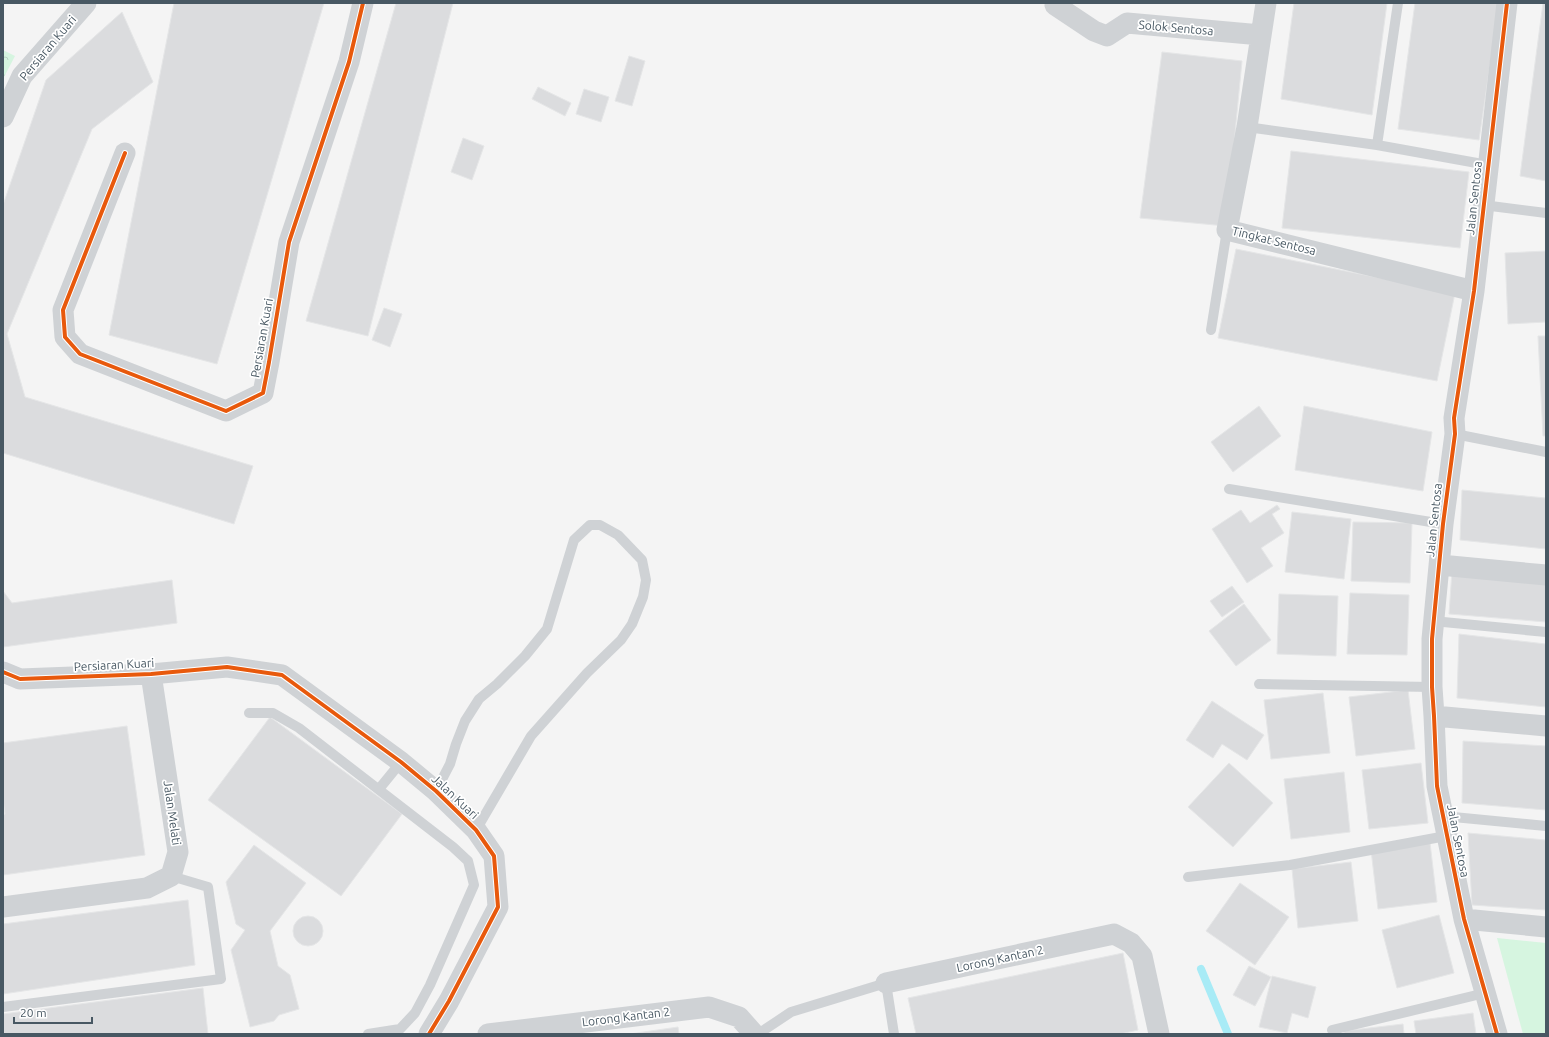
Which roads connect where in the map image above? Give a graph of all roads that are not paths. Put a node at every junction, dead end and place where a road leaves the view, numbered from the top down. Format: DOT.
graph roads {
  1 [pos="86,3"];
  2 [pos="363,3"];
  3 [pos="1266,3"];
  4 [pos="1398,3"];
  5 [pos="1507,3"];
  6 [pos="1055,5"];
  7 [pos="1261,35"];
  8 [pos="3,117"];
  9 [pos="1247,127"];
  10 [pos="1377,145"];
  11 [pos="125,154"];
  12 [pos="1488,165"];
  13 [pos="1484,205"];
  14 [pos="1546,213"];
  15 [pos="1226,230"];
  16 [pos="1474,291"];
  17 [pos="1211,330"];
  18 [pos="1454,434"];
  19 [pos="1546,452"];
  20 [pos="1229,489"];
  21 [pos="1443,524"];
  22 [pos="1440,565"];
  23 [pos="1546,575"];
  24 [pos="1434,621"];
  25 [pos="1546,632"];
  26 [pos="227,667"];
  27 [pos="3,672"];
  28 [pos="151,674"];
  29 [pos="1259,684"];
  30 [pos="1432,688"];
  31 [pos="250,712"];
  32 [pos="1434,716"];
  33 [pos="1546,726"];
  34 [pos="401,762"];
  35 [pos="379,789"];
  36 [pos="436,791"];
  37 [pos="1444,826"];
  38 [pos="1546,826"];
  39 [pos="476,830"];
  40 [pos="171,876"];
  41 [pos="1188,877"];
  42 [pos="3,907"];
  43 [pos="1464,919"];
  44 [pos="1546,927"];
  45 [pos="886,983"];
  46 [pos="1485,993"];
  47 [pos="3,1007"];
  48 [pos="1332,1030"];
  49 [pos="368,1034"];
  50 [pos="429,1034"];
  51 [pos="488,1034"];
  52 [pos="754,1034"];
  53 [pos="758,1034"];
  54 [pos="894,1034"];
  55 [pos="1159,1034"];
  56 [pos="1497,1034"];
  1 -- 8 [label="street, Persiaran Kuari"];
  2 -- 11 [label="street, Persiaran Kuari"];
  3 -- 7 [label="street, Tingkat Sentosa"];
  4 -- 10 [label="lane"];
  5 -- 12 [label="street, Jalan Sentosa"];
  6 -- 7 [label="street, Solok Sentosa"];
  7 -- 9 [label="street, Tingkat Sentosa"];
  9 -- 10 [label="lane"];
  9 -- 15 [label="street, Tingkat Sentosa"];
  10 -- 12 [label="lane"];
  12 -- 13 [label="street, Jalan Sentosa"];
  13 -- 14 [label="lane"];
  13 -- 16 [label="street, Jalan Sentosa"];
  15 -- 16 [label="street, Tingkat Sentosa"];
  15 -- 17 [label="lane"];
  16 -- 18 [label="street, Jalan Sentosa"];
  18 -- 19 [label="lane"];
  18 -- 21 [label="street, Jalan Sentosa"];
  20 -- 21 [label="lane"];
  21 -- 22 [label="street, Jalan Sentosa"];
  22 -- 23 [label="street"];
  22 -- 24 [label="street, Jalan Sentosa"];
  24 -- 25 [label="lane"];
  24 -- 30 [label="street, Jalan Sentosa"];
  26 -- 28 [label="street, Persiaran Kuari"];
  26 -- 34 [label="street, Jalan Kuari"];
  27 -- 28 [label="street, Persiaran Kuari"];
  28 -- 40 [label="street, Jalan Melati"];
  29 -- 30 [label="lane"];
  30 -- 32 [label="street, Jalan Sentosa"];
  31 -- 35 [label="lane"];
  32 -- 33 [label="street"];
  32 -- 37 [label="street, Jalan Sentosa"];
  34 -- 35 [label="lane"];
  34 -- 36 [label="street, Jalan Kuari"];
  35 -- 49 [label="lane"];
  36 -- 39 [label="street, Jalan Kuari"];
  36 -- 39 [label="lane"];
  37 -- 38 [label="lane"];
  37 -- 41 [label="lane"];
  37 -- 43 [label="street, Jalan Sentosa"];
  39 -- 50 [label="street, Jalan Kuari"];
  40 -- 42 [label="street"];
  40 -- 47 [label="lane"];
  43 -- 44 [label="street"];
  43 -- 46 [label="street, Jalan Sentosa"];
  45 -- 53 [label="lane"];
  45 -- 54 [label="lane"];
  45 -- 55 [label="street, Lorong Kantan 2"];
  46 -- 48 [label="lane"];
  46 -- 56 [label="street, Jalan Sentosa"];
  51 -- 52 [label="street, Lorong Kantan 2"];
}
